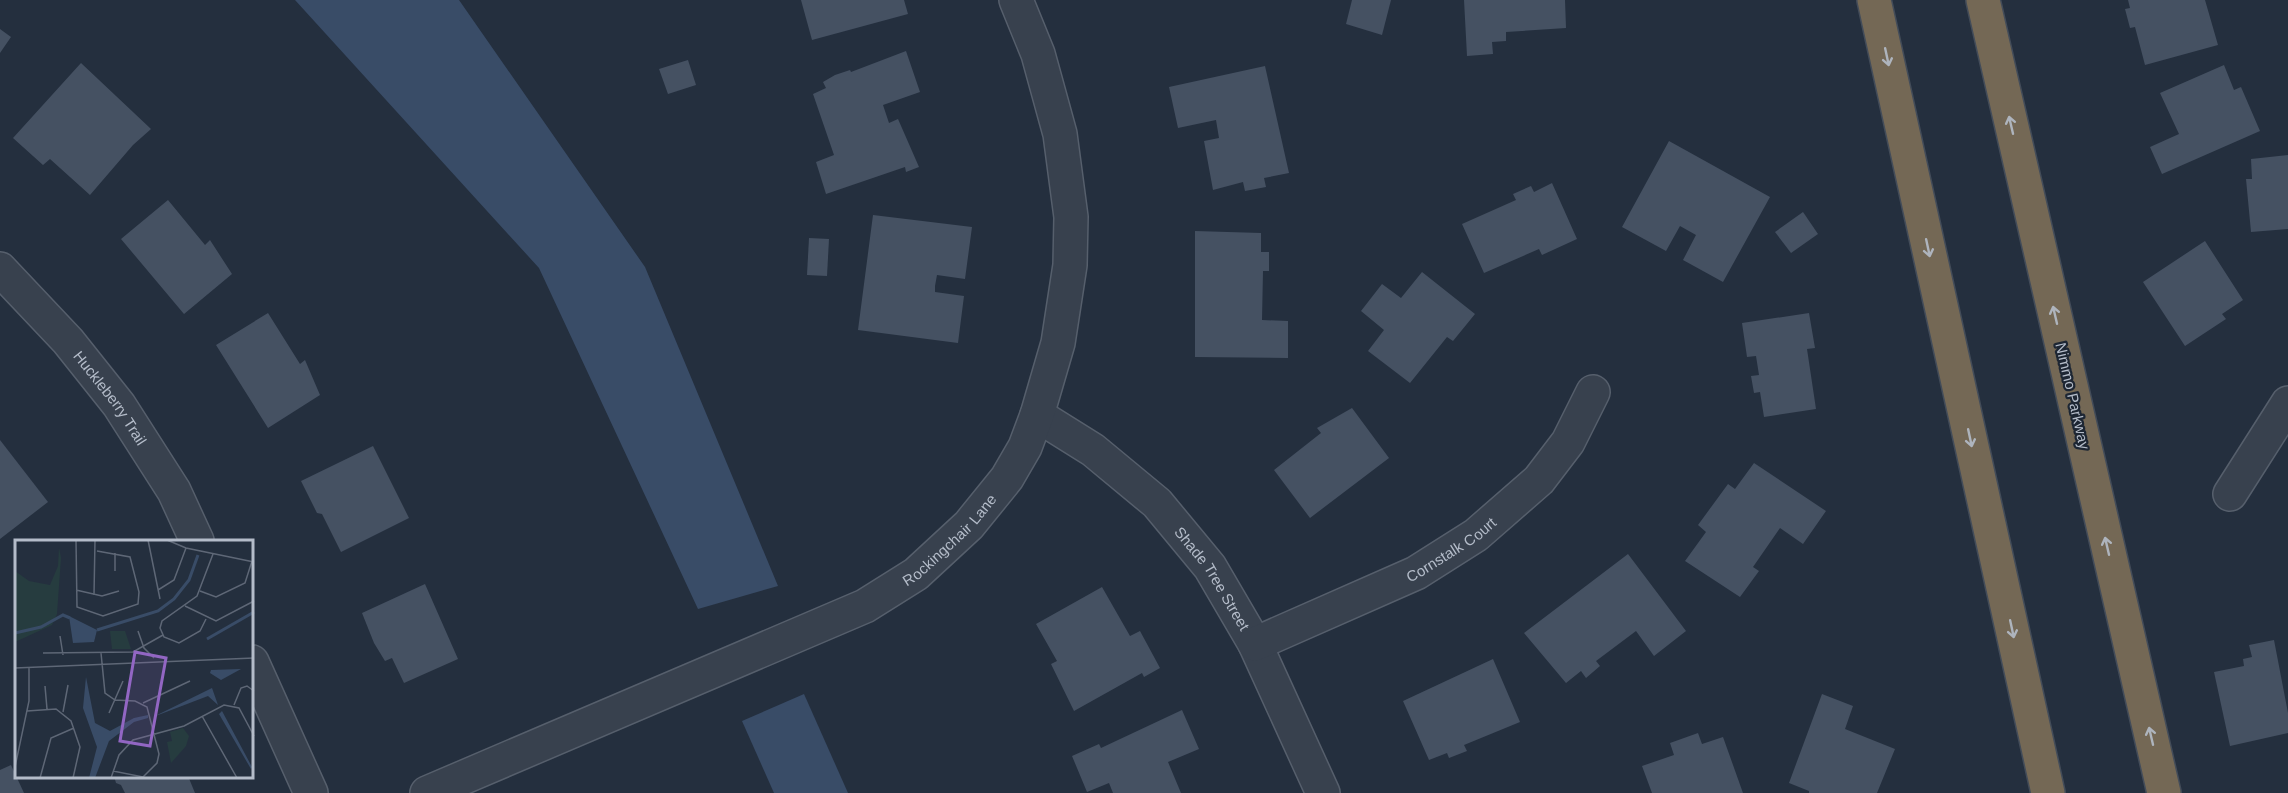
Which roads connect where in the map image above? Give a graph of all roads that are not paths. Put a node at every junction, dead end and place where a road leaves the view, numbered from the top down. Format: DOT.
graph roads {
  1 [pos="1016,0"];
  2 [pos="1874,0"];
  3 [pos="1983,0"];
  4 [pos="0,269"];
  5 [pos="1593,392"];
  6 [pos="2288,403"];
  7 [pos="1037,415"];
  8 [pos="2230,494"];
  9 [pos="197,540"];
  10 [pos="1255,644"];
  11 [pos="254,666"];
  12 [pos="311,793"];
  13 [pos="427,793"];
  14 [pos="1323,793"];
  15 [pos="2048,793"];
  16 [pos="2164,793"];
  1 -- 7 [label="street, Rockingchair Lane"];
  2 -- 15 [label="highway, one-way"];
  16 -- 3 [label="highway, Nimmo Parkway, one-way"];
  4 -- 9 [label="street, Huckleberry Trail"];
  5 -- 10 [label="street, Cornstalk Court"];
  6 -- 8 [label="street"];
  7 -- 10 [label="street, Shade Tree Street"];
  7 -- 13 [label="street, Rockingchair Lane"];
  10 -- 14 [label="street, Shade Tree Street"];
  11 -- 12 [label="street"];
}
